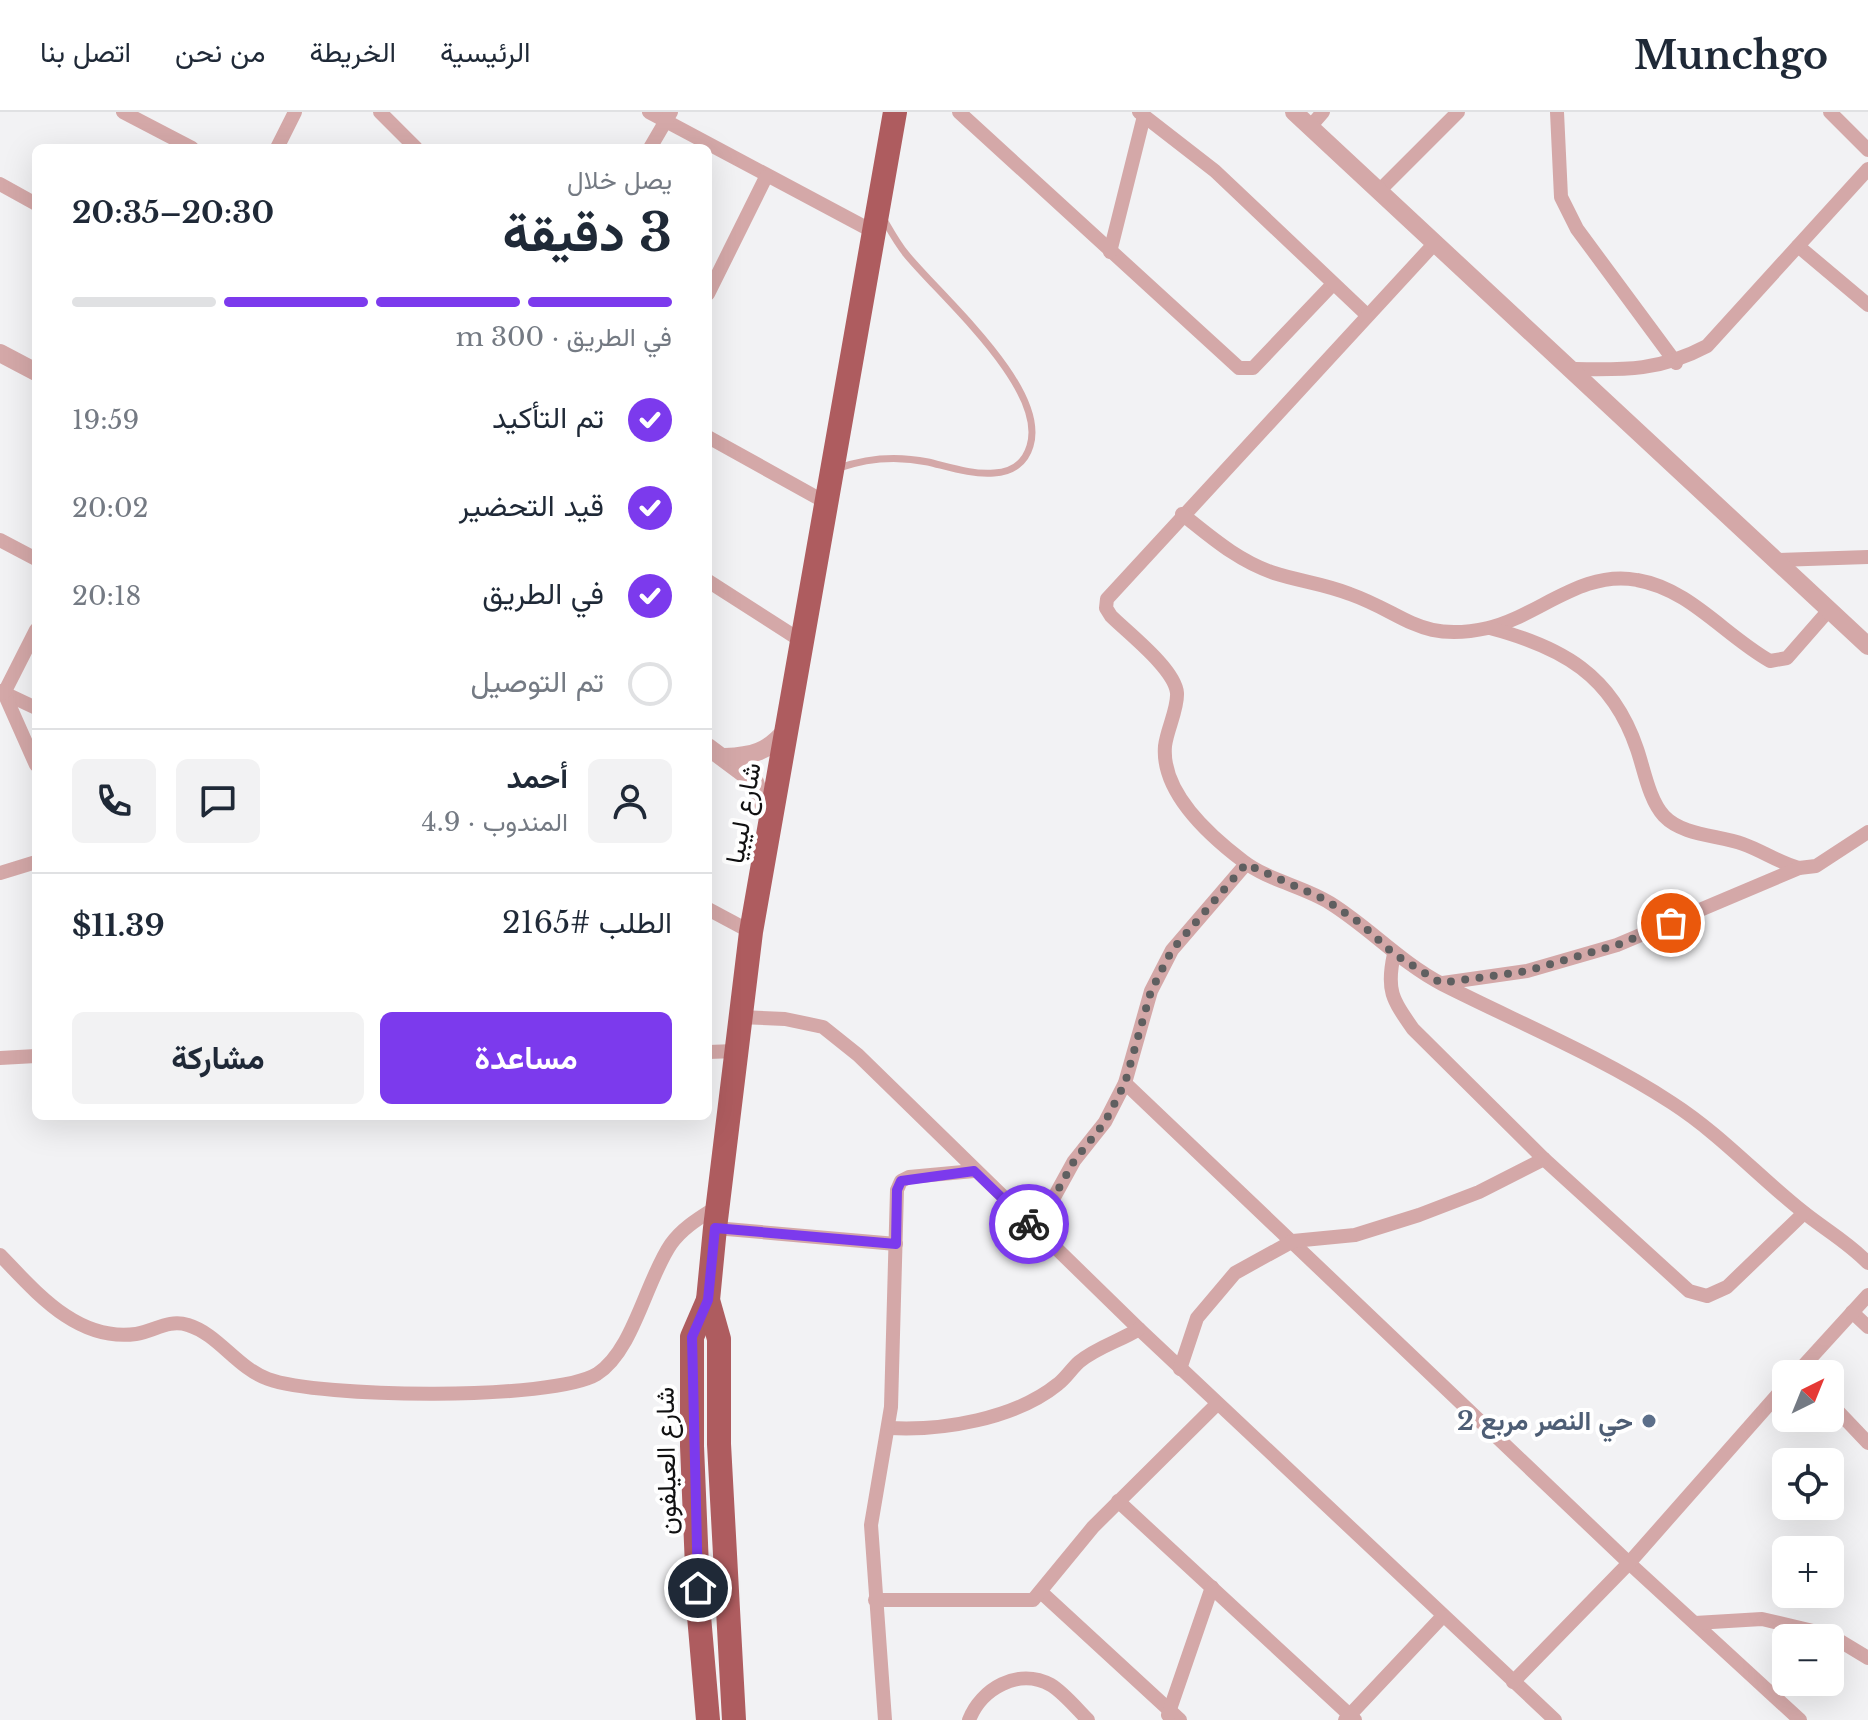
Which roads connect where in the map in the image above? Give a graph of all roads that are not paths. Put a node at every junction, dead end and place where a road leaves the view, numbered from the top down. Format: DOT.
graph roads {
  1 [pos="123,112"];
  2 [pos="295,112"];
  3 [pos="380,112"];
  4 [pos="649,112"];
  5 [pos="895,112"];
  6 [pos="959,112"];
  7 [pos="1294,112"];
  8 [pos="1323,112"];
  9 [pos="1458,112"];
  10 [pos="1557,112"];
  11 [pos="1830,112"];
  12 [pos="1141,114"];
  13 [pos="669,117"];
  14 [pos="1310,127"];
  15 [pos="184,144"];
  16 [pos="279,144"];
  17 [pos="412,144"];
  18 [pos="652,144"];
  19 [pos="1868,150"];
  20 [pos="1868,169"];
  21 [pos="766,177"];
  22 [pos="0,184"];
  23 [pos="1379,191"];
  24 [pos="32,202"];
  25 [pos="876,220"];
  26 [pos="1435,243"];
  27 [pos="1798,246"];
  28 [pos="1110,252"];
  29 [pos="1333,284"];
  30 [pos="712,286"];
  31 [pos="1868,305"];
  32 [pos="1367,315"];
  33 [pos="0,353"];
  34 [pos="1676,363"];
  35 [pos="1574,369"];
  36 [pos="32,370"];
  37 [pos="712,439"];
  38 [pos="830,472"];
  39 [pos="825,502"];
  40 [pos="1182,514"];
  41 [pos="0,540"];
  42 [pos="32,553"];
  43 [pos="1868,557"];
  44 [pos="1775,560"];
  45 [pos="712,584"];
  46 [pos="1829,610"];
  47 [pos="1490,628"];
  48 [pos="32,637"];
  49 [pos="800,640"];
  50 [pos="1868,646"];
  51 [pos="2,692"];
  52 [pos="32,706"];
  53 [pos="786,730"];
  54 [pos="716,752"];
  55 [pos="32,756"];
  56 [pos="770,823"];
  57 [pos="1868,832"];
  58 [pos="32,863"];
  59 [pos="1246,864"];
  60 [pos="1799,868"];
  61 [pos="0,873"];
  62 [pos="712,911"];
  63 [pos="751,932"];
  64 [pos="1394,954"];
  65 [pos="1441,983"];
  66 [pos="739,1017"];
  67 [pos="736,1051"];
  68 [pos="712,1052"];
  69 [pos="32,1056"];
  70 [pos="0,1058"];
  71 [pos="1125,1083"];
  72 [pos="1544,1159"];
  73 [pos="974,1171"];
  74 [pos="1804,1213"];
  75 [pos="716,1217"];
  76 [pos="1036,1230"];
  77 [pos="1293,1241"];
  78 [pos="896,1244"];
  79 [pos="0,1255"];
  80 [pos="1868,1263"];
  81 [pos="1868,1295"];
  82 [pos="708,1300"];
  83 [pos="1852,1312"];
  84 [pos="1868,1327"];
  85 [pos="1139,1329"];
  86 [pos="1810,1360"];
  87 [pos="1180,1369"];
  88 [pos="1772,1401"];
  89 [pos="1217,1404"];
  90 [pos="1844,1418"];
  91 [pos="889,1428"];
  92 [pos="1868,1443"];
  93 [pos="1118,1501"];
  94 [pos="1629,1563"];
  95 [pos="1212,1587"];
  96 [pos="1042,1593"];
  97 [pos="875,1600"];
  98 [pos="1442,1617"];
  99 [pos="1695,1623"];
  100 [pos="1868,1658"];
  101 [pos="1513,1682"];
  102 [pos="970,1717"];
  103 [pos="1172,1717"];
  104 [pos="1350,1718"];
  105 [pos="708,1720"];
  106 [pos="734,1720"];
  107 [pos="885,1720"];
  108 [pos="985,1720"];
  109 [pos="1088,1720"];
  110 [pos="1555,1720"];
  111 [pos="1800,1720"];
  1 -- 15 [label="street"];
  2 -- 16 [label="street"];
  3 -- 17 [label="street"];
  4 -- 13 [label="street"];
  5 -- 25 [label="highway, شارع ليبيا"];
  6 -- 28 [label="street"];
  7 -- 14 [label="street"];
  8 -- 14 [label="street"];
  9 -- 23 [label="street"];
  10 -- 34 [label="street"];
  11 -- 19 [label="street"];
  12 -- 28 [label="street"];
  12 -- 29 [label="street"];
  13 -- 18 [label="street"];
  13 -- 21 [label="street"];
  14 -- 23 [label="street"];
  20 -- 27 [label="street"];
  21 -- 25 [label="street"];
  21 -- 30 [label="street"];
  22 -- 24 [label="street"];
  23 -- 26 [label="street"];
  25 -- 38 [label="highway, شارع ليبيا"];
  25 -- 38 [label="lane"];
  26 -- 32 [label="street"];
  26 -- 35 [label="street"];
  27 -- 31 [label="street"];
  27 -- 34 [label="street"];
  28 -- 29 [label="street"];
  29 -- 32 [label="street"];
  32 -- 40 [label="street"];
  33 -- 36 [label="street"];
  34 -- 35 [label="street"];
  35 -- 44 [label="street"];
  37 -- 39 [label="street"];
  38 -- 39 [label="highway, شارع ليبيا"];
  39 -- 49 [label="highway, شارع ليبيا"];
  40 -- 47 [label="street"];
  40 -- 59 [label="street"];
  41 -- 42 [label="street"];
  43 -- 44 [label="street"];
  44 -- 46 [label="street"];
  45 -- 49 [label="street"];
  46 -- 47 [label="street"];
  46 -- 50 [label="street"];
  47 -- 60 [label="street"];
  48 -- 51 [label="street"];
  49 -- 53 [label="highway, شارع ليبيا"];
  51 -- 52 [label="street"];
  51 -- 55 [label="street"];
  53 -- 54 [label="street"];
  53 -- 56 [label="highway, شارع ليبيا"];
  54 -- 56 [label="street"];
  56 -- 63 [label="highway, شارع ليبيا"];
  57 -- 60 [label="street"];
  58 -- 61 [label="street"];
  59 -- 64 [label="street"];
  59 -- 71 [label="street"];
  60 -- 65 [label="street"];
  62 -- 63 [label="street"];
  63 -- 66 [label="highway, شارع ليبيا"];
  64 -- 65 [label="street"];
  64 -- 72 [label="street"];
  65 -- 74 [label="street"];
  66 -- 67 [label="highway, شارع ليبيا"];
  66 -- 73 [label="street"];
  67 -- 68 [label="street"];
  67 -- 75 [label="highway, شارع ليبيا"];
  69 -- 70 [label="street"];
  71 -- 76 [label="street"];
  71 -- 77 [label="street"];
  72 -- 74 [label="street"];
  72 -- 77 [label="street"];
  73 -- 76 [label="street"];
  73 -- 78 [label="street"];
  74 -- 80 [label="street"];
  75 -- 78 [label="street"];
  75 -- 79 [label="street"];
  75 -- 82 [label="highway, شارع ليبيا"];
  76 -- 85 [label="street"];
  77 -- 87 [label="street"];
  77 -- 94 [label="street"];
  78 -- 91 [label="street"];
  81 -- 83 [label="street"];
  82 -- 105 [label="highway, شارع العيلفون"];
  82 -- 106 [label="highway, شارع ليبيا"];
  83 -- 84 [label="street"];
  83 -- 86 [label="street"];
  85 -- 87 [label="street"];
  85 -- 91 [label="street"];
  87 -- 89 [label="street"];
  88 -- 94 [label="street"];
  89 -- 93 [label="street"];
  89 -- 98 [label="street"];
  90 -- 92 [label="street"];
  91 -- 97 [label="street"];
  93 -- 95 [label="street"];
  93 -- 96 [label="street"];
  94 -- 99 [label="street"];
  94 -- 101 [label="street"];
  95 -- 103 [label="street"];
  95 -- 104 [label="street"];
  96 -- 97 [label="street"];
  96 -- 103 [label="street"];
  97 -- 107 [label="street"];
  98 -- 101 [label="street"];
  98 -- 104 [label="street"];
  99 -- 100 [label="street"];
  99 -- 111 [label="street"];
  101 -- 110 [label="street"];
  102 -- 108 [label="street"];
  102 -- 109 [label="street"];
}
